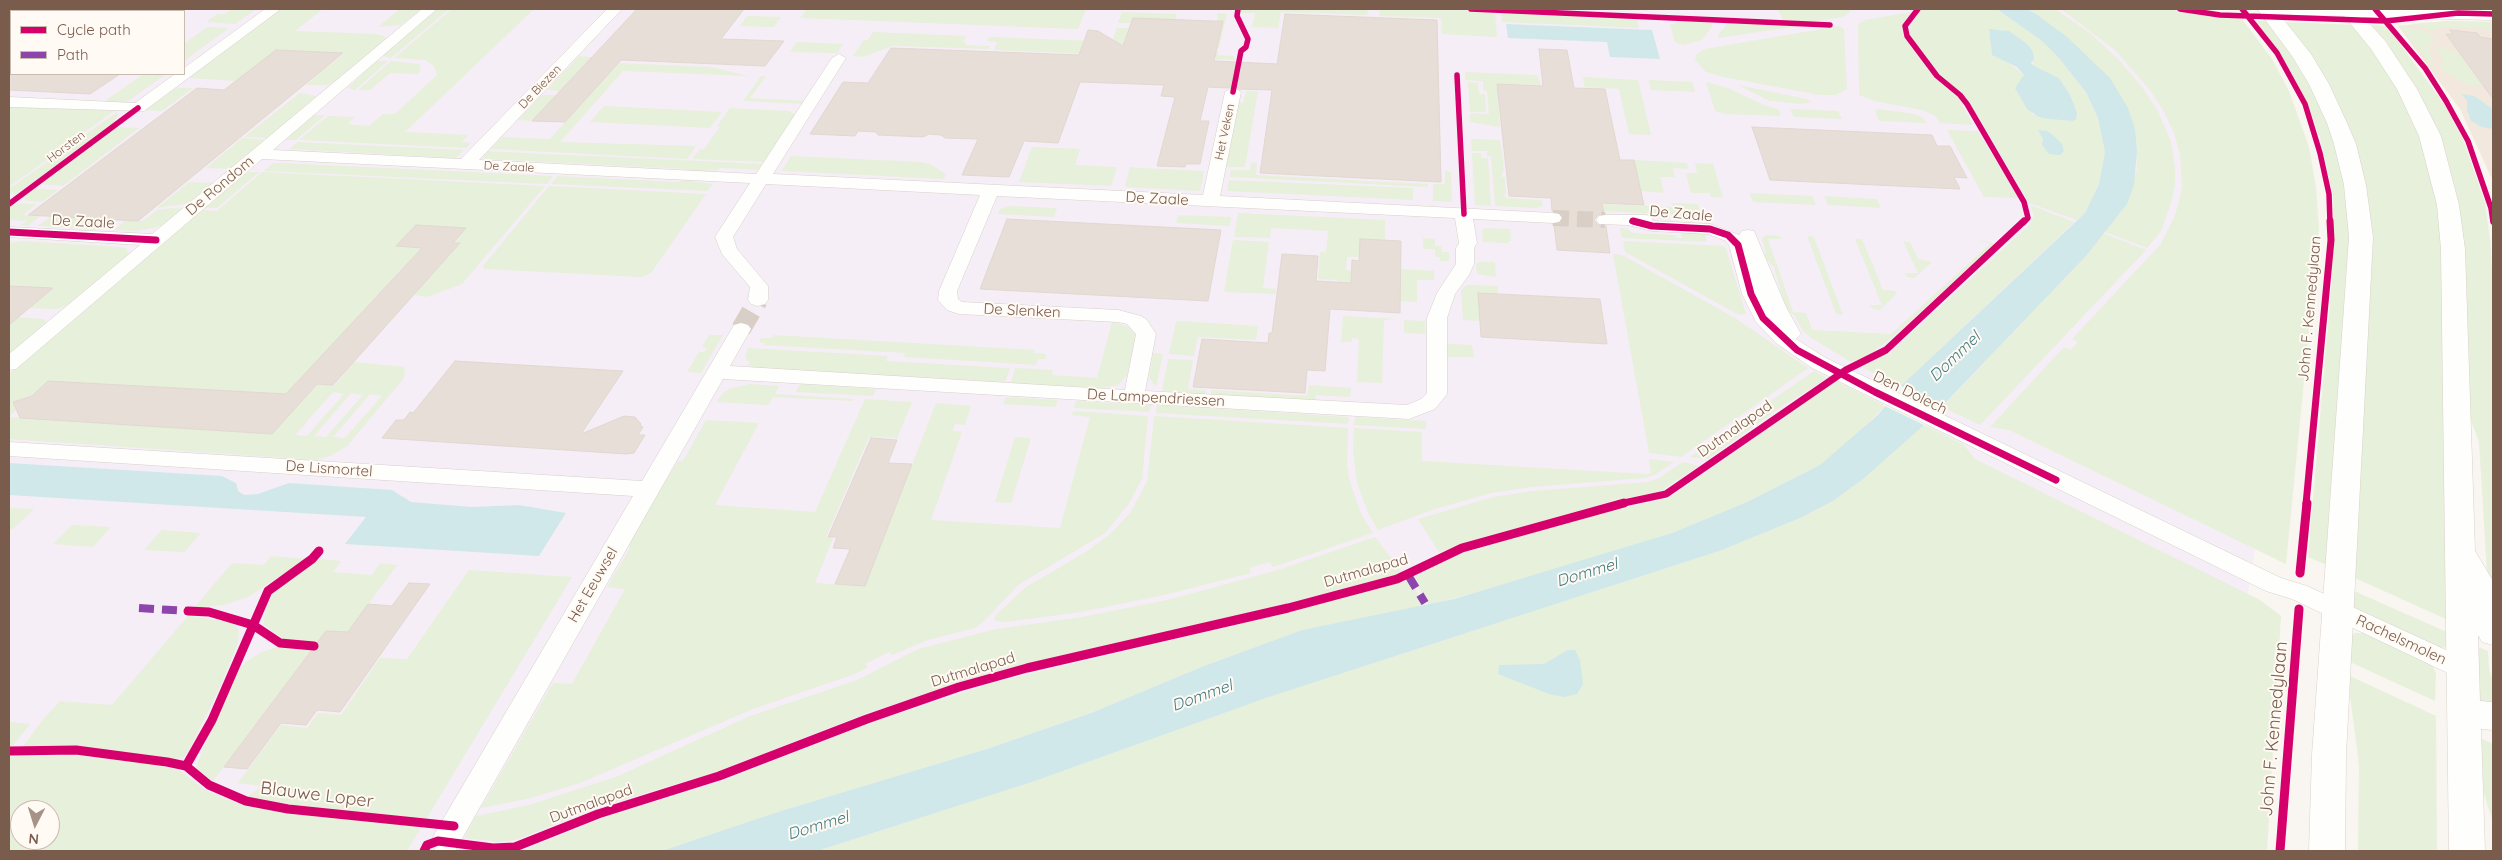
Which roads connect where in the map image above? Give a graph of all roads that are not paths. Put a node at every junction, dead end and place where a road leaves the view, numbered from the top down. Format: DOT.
graph roads {
  1 [pos="274,9"];
  2 [pos="430,9"];
  3 [pos="615,9"];
  4 [pos="2266,9"];
  5 [pos="2276,9"];
  6 [pos="2349,10"];
  7 [pos="2493,14"];
  8 [pos="839,58"];
  9 [pos="185,74"];
  10 [pos="183,75"];
  11 [pos="1233,92"];
  12 [pos="9,102"];
  13 [pos="258,154"];
  14 [pos="465,165"];
  15 [pos="761,180"];
  16 [pos="990,191"];
  17 [pos="1210,201"];
  18 [pos="1464,214"];
  19 [pos="1553,218"];
  20 [pos="1605,220"];
  21 [pos="1732,231"];
  22 [pos="9,232"];
  23 [pos="156,240"];
  24 [pos="758,300"];
  25 [pos="741,329"];
  26 [pos="9,364"];
  27 [pos="716,372"];
  28 [pos="1879,390"];
  29 [pos="1134,396"];
  30 [pos="9,449"];
  31 [pos="648,489"];
  32 [pos="2462,554"];
  33 [pos="2339,612"];
  34 [pos="2493,634"];
  35 [pos="2463,669"];
  36 [pos="2479,714"];
  37 [pos="445,842"];
  38 [pos="2327,851"];
  39 [pos="2467,851"];
  1 -- 9 [label="street"];
  2 -- 13 [label="street, De Rondom"];
  3 -- 14 [label="street, De Biezen"];
  4 -- 33 [label="main road"];
  5 -- 6 [label="main road"];
  6 -- 7 [label="main road"];
  6 -- 32 [label="main road"];
  8 -- 15 [label="street"];
  10 -- 12 [label="street"];
  11 -- 17 [label="street, Het Veken"];
  13 -- 14 [label="street, De Zaale"];
  13 -- 23 [label="street, De Rondom"];
  14 -- 15 [label="street, De Zaale"];
  15 -- 16 [label="street, De Zaale"];
  15 -- 24 [label="street"];
  16 -- 17 [label="street, De Zaale"];
  16 -- 29 [label="street, De Slenken"];
  17 -- 18 [label="street, De Zaale"];
  18 -- 19 [label="street, De Zaale"];
  18 -- 29 [label="street, De Lampendriessen"];
  20 -- 21 [label="street, De Zaale"];
  21 -- 28 [label="street, Den Dolech"];
  21 -- 28 [label="street, Den Dolech"];
  22 -- 23 [label="street, De Zaale"];
  23 -- 26 [label="street, De Rondom"];
  25 -- 27 [label="street, Het Eeuwsel"];
  27 -- 29 [label="street, De Lampendriessen"];
  27 -- 31 [label="street, Het Eeuwsel"];
  28 -- 33 [label="street, Den Dolech"];
  30 -- 31 [label="street, De Lismortel"];
  31 -- 37 [label="street, Het Eeuwsel"];
  32 -- 34 [label="main road"];
  32 -- 35 [label="main road"];
  33 -- 35 [label="street, Rachelsmolen"];
  33 -- 38 [label="main road"];
  35 -- 36 [label="main road"];
  36 -- 39 [label="main road"];
}
